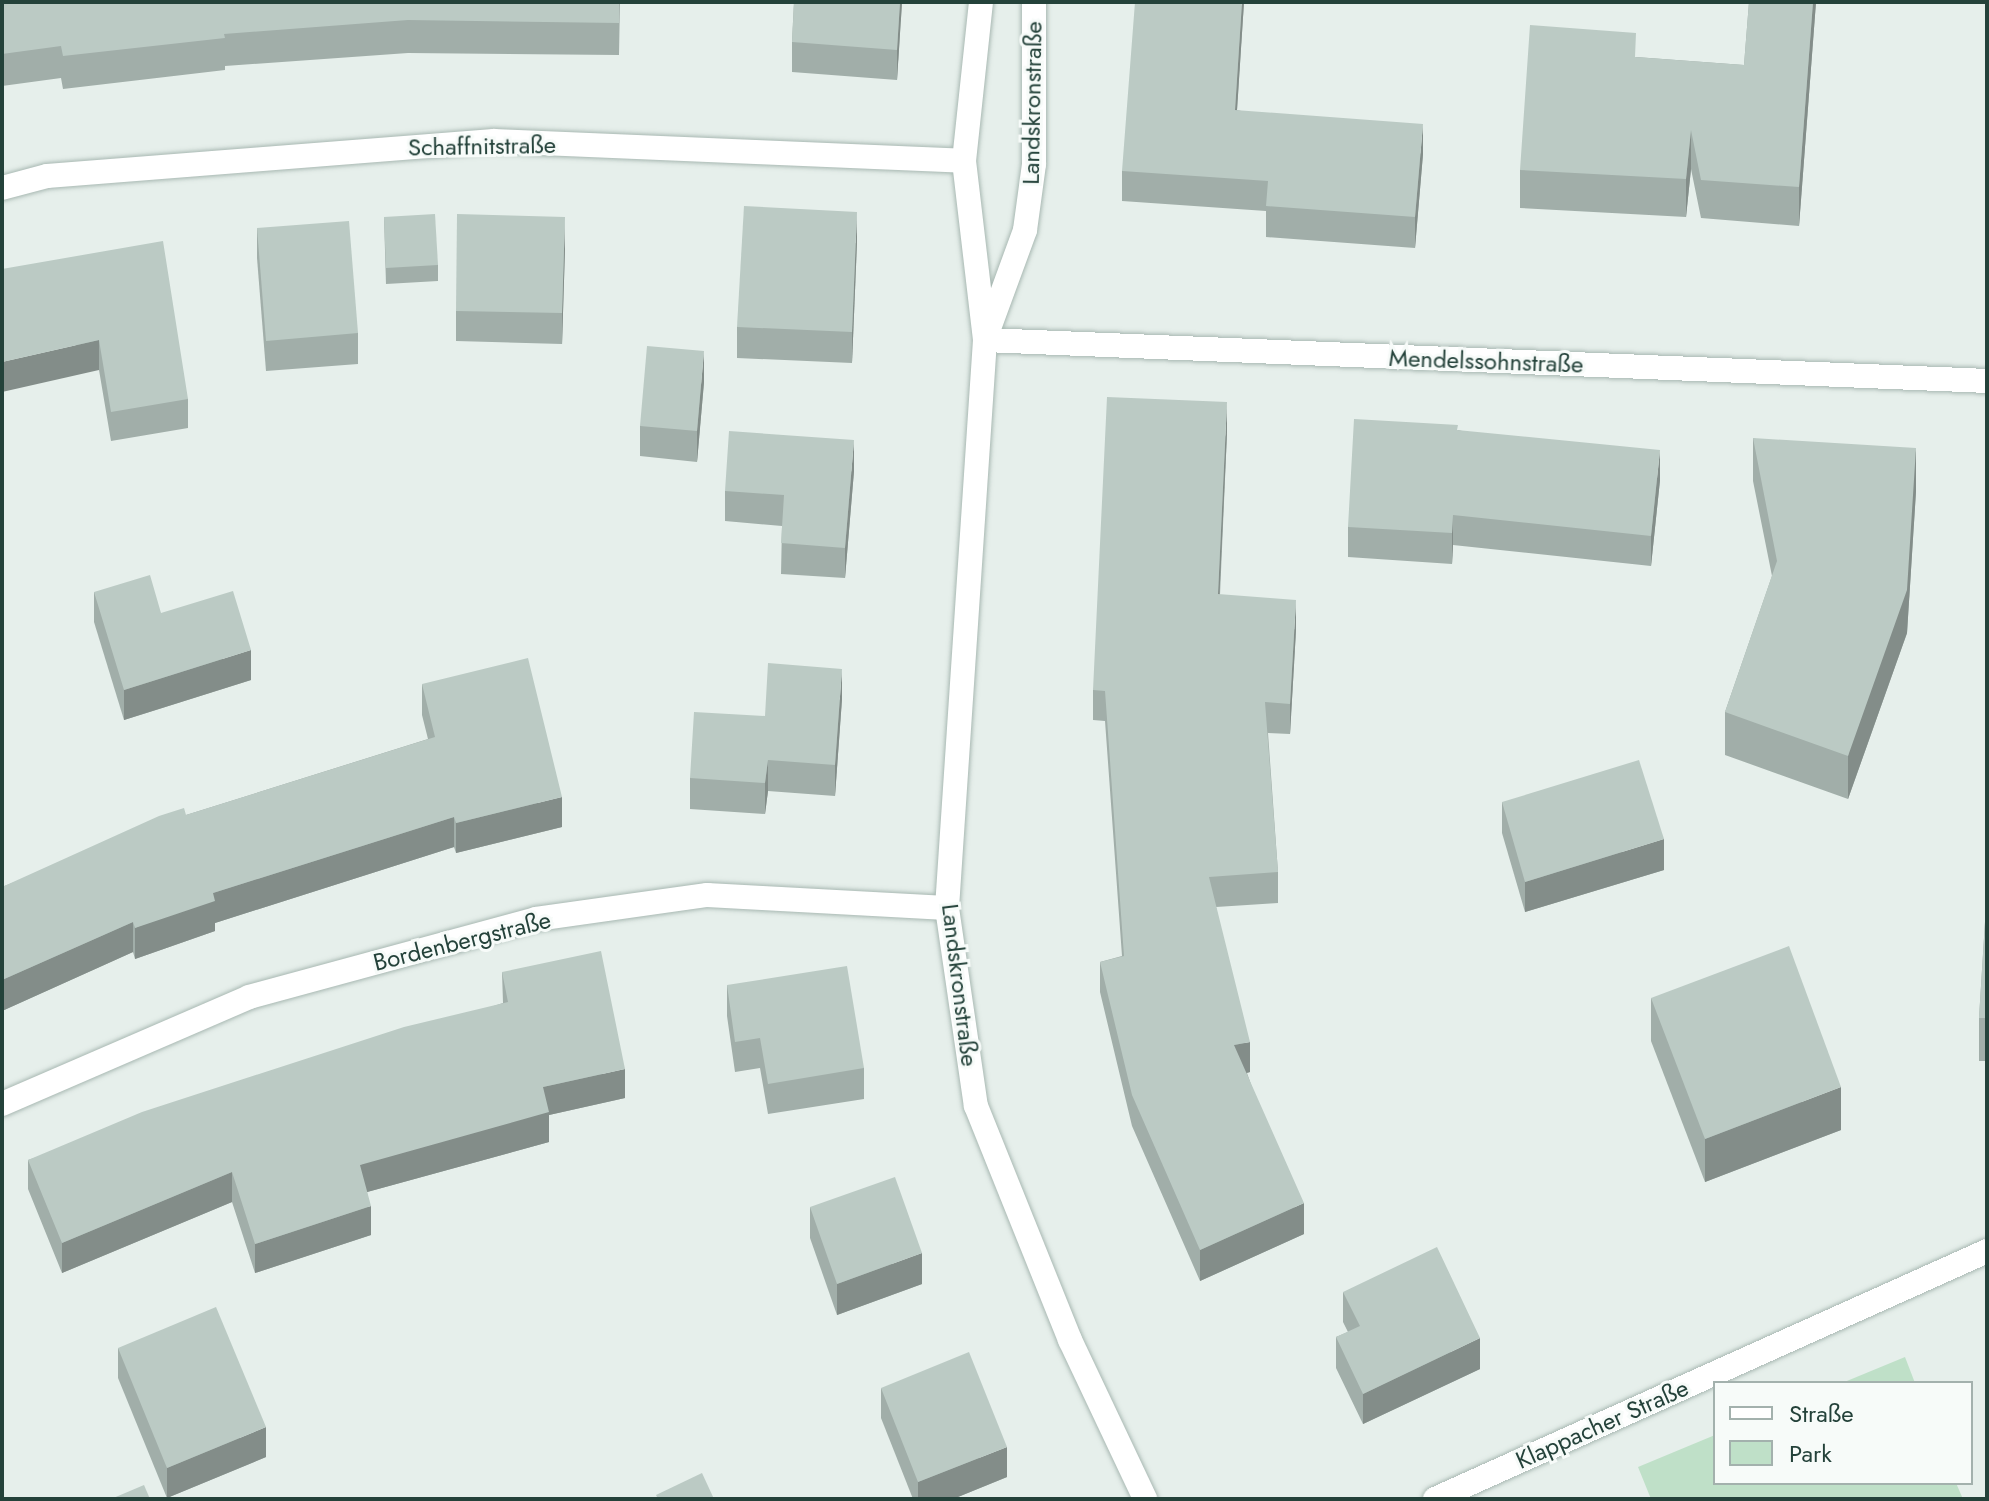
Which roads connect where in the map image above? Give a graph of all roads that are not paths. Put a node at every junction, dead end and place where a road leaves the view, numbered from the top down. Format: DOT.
graph roads {
  1 [pos="981,2"];
  2 [pos="1034,2"];
  3 [pos="964,161"];
  4 [pos="2,188"];
  5 [pos="985,340"];
  6 [pos="1987,381"];
  7 [pos="947,908"];
  8 [pos="2,1104"];
  9 [pos="1987,1251"];
  10 [pos="1145,1499"];
  11 [pos="1435,1499"];
  1 -- 3 [label="street, Landskronstraße"];
  2 -- 5 [label="street, Landskronstraße"];
  3 -- 4 [label="street, Schaffnitstraße"];
  3 -- 5 [label="street, Landskronstraße"];
  5 -- 6 [label="street, Mendelssohnstraße"];
  5 -- 7 [label="street, Landskronstraße"];
  7 -- 8 [label="street, Bordenbergstraße"];
  7 -- 10 [label="street, Landskronstraße"];
  9 -- 11 [label="street, Klappacher Straße"];
}
